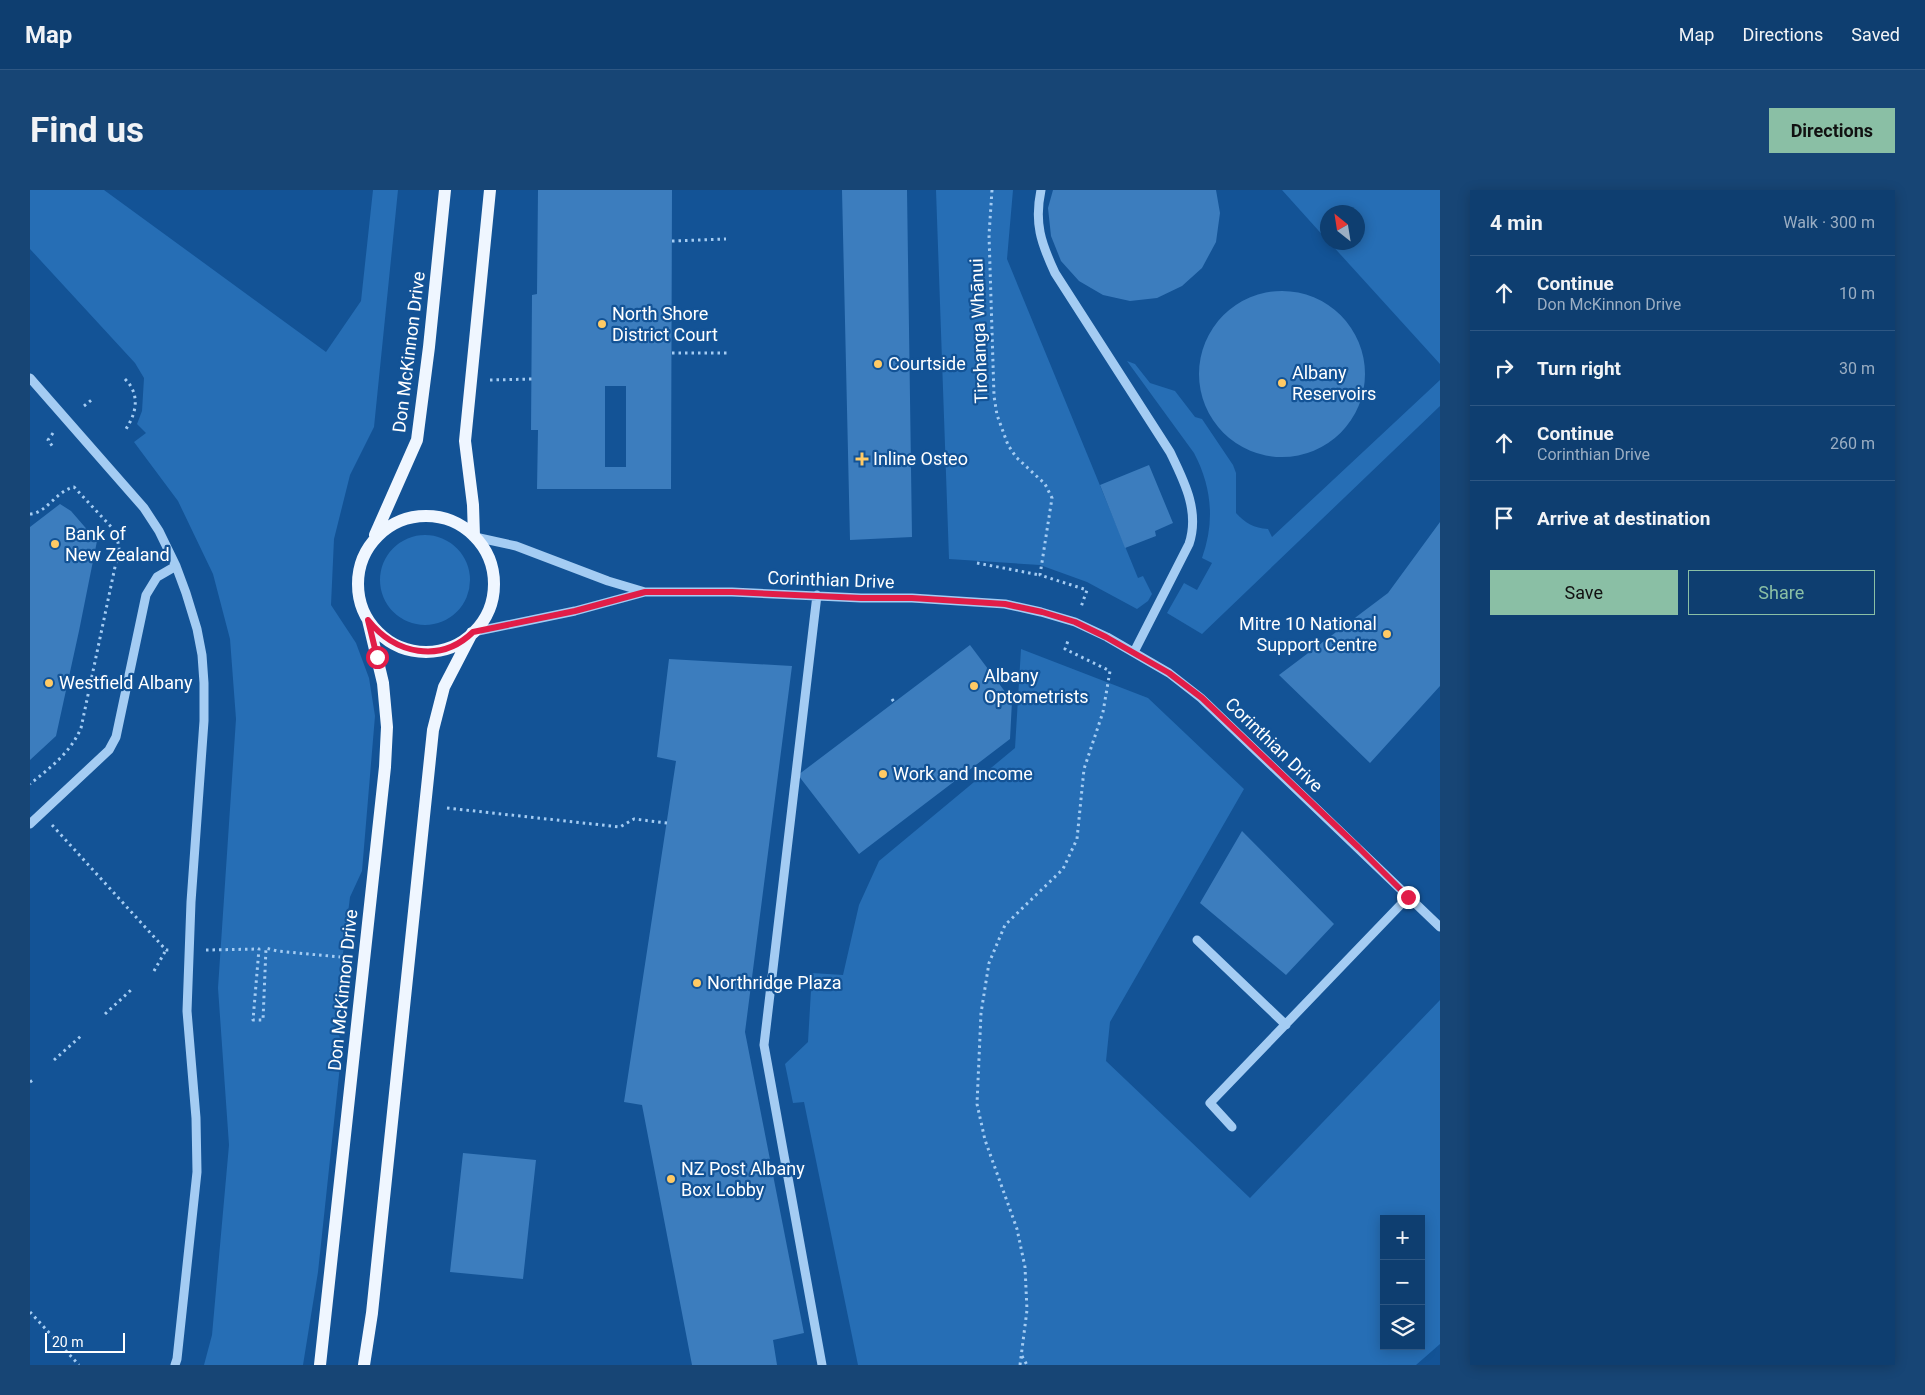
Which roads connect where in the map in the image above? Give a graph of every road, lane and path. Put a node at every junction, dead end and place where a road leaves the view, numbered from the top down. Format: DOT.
graph roads {
  1 [pos="445,190"];
  2 [pos="490,190"];
  3 [pos="992,190"];
  4 [pos="1042,190"];
  5 [pos="726,239"];
  6 [pos="672,241"];
  7 [pos="672,353"];
  8 [pos="727,353"];
  9 [pos="30,378"];
  10 [pos="125,379"];
  11 [pos="532,379"];
  12 [pos="482,380"];
  13 [pos="94,398"];
  14 [pos="84,406"];
  15 [pos="126,429"];
  16 [pos="53,433"];
  17 [pos="53,447"];
  18 [pos="30,514"];
  19 [pos="475,537"];
  20 [pos="373,540"];
  21 [pos="977,563"];
  22 [pos="176,566"];
  23 [pos="1040,574"];
  24 [pos="645,592"];
  25 [pos="817,596"];
  26 [pos="1085,596"];
  27 [pos="368,620"];
  28 [pos="473,633"];
  29 [pos="1067,643"];
  30 [pos="1134,652"];
  31 [pos="30,784"];
  32 [pos="447,808"];
  33 [pos="666,823"];
  34 [pos="30,824"];
  35 [pos="51,824"];
  36 [pos="1408,897"];
  37 [pos="1440,927"];
  38 [pos="1197,940"];
  39 [pos="166,950"];
  40 [pos="172,950"];
  41 [pos="204,950"];
  42 [pos="340,956"];
  43 [pos="154,971"];
  44 [pos="131,990"];
  45 [pos="105,1014"];
  46 [pos="1286,1025"];
  47 [pos="81,1036"];
  48 [pos="54,1060"];
  49 [pos="1232,1127"];
  50 [pos="30,1312"];
  51 [pos="1022,1355"];
  52 [pos="79,1365"];
  53 [pos="175,1365"];
  54 [pos="320,1365"];
  55 [pos="364,1365"];
  56 [pos="822,1365"];
  57 [pos="1020,1365"];
  58 [pos="1027,1365"];
  1 -- 20 [label="main road, Don McKinnon Drive"];
  2 -- 19 [label="main road"];
  3 -- 23 [label="path, Tirohanga Whānui"];
  4 -- 30 [label="street"];
  5 -- 6 [label="path"];
  7 -- 8 [label="path"];
  9 -- 22 [label="street"];
  10 -- 15 [label="path"];
  11 -- 12 [label="path"];
  13 -- 14 [label="path"];
  16 -- 17 [label="path"];
  18 -- 31 [label="path"];
  19 -- 20 [label="main road"];
  19 -- 24 [label="street, Corinthian Drive"];
  19 -- 28 [label="main road"];
  20 -- 27 [label="main road"];
  21 -- 23 [label="path"];
  22 -- 34 [label="street"];
  22 -- 53 [label="street"];
  23 -- 26 [label="path"];
  24 -- 25 [label="street, Corinthian Drive"];
  24 -- 28 [label="street, Corinthian Drive"];
  25 -- 30 [label="street, Corinthian Drive"];
  25 -- 56 [label="street"];
  27 -- 28 [label="main road"];
  27 -- 54 [label="main road, Don McKinnon Drive"];
  28 -- 55 [label="main road"];
  29 -- 51 [label="path"];
  30 -- 36 [label="street, Corinthian Drive"];
  32 -- 33 [label="path"];
  35 -- 39 [label="path"];
  36 -- 37 [label="street, Corinthian Drive"];
  36 -- 46 [label="street"];
  38 -- 46 [label="street"];
  39 -- 40 [label="path"];
  39 -- 43 [label="path"];
  41 -- 42 [label="path"];
  44 -- 45 [label="path"];
  46 -- 49 [label="street"];
  47 -- 48 [label="path"];
  50 -- 52 [label="path"];
  51 -- 57 [label="path"];
  51 -- 58 [label="path"];
}
